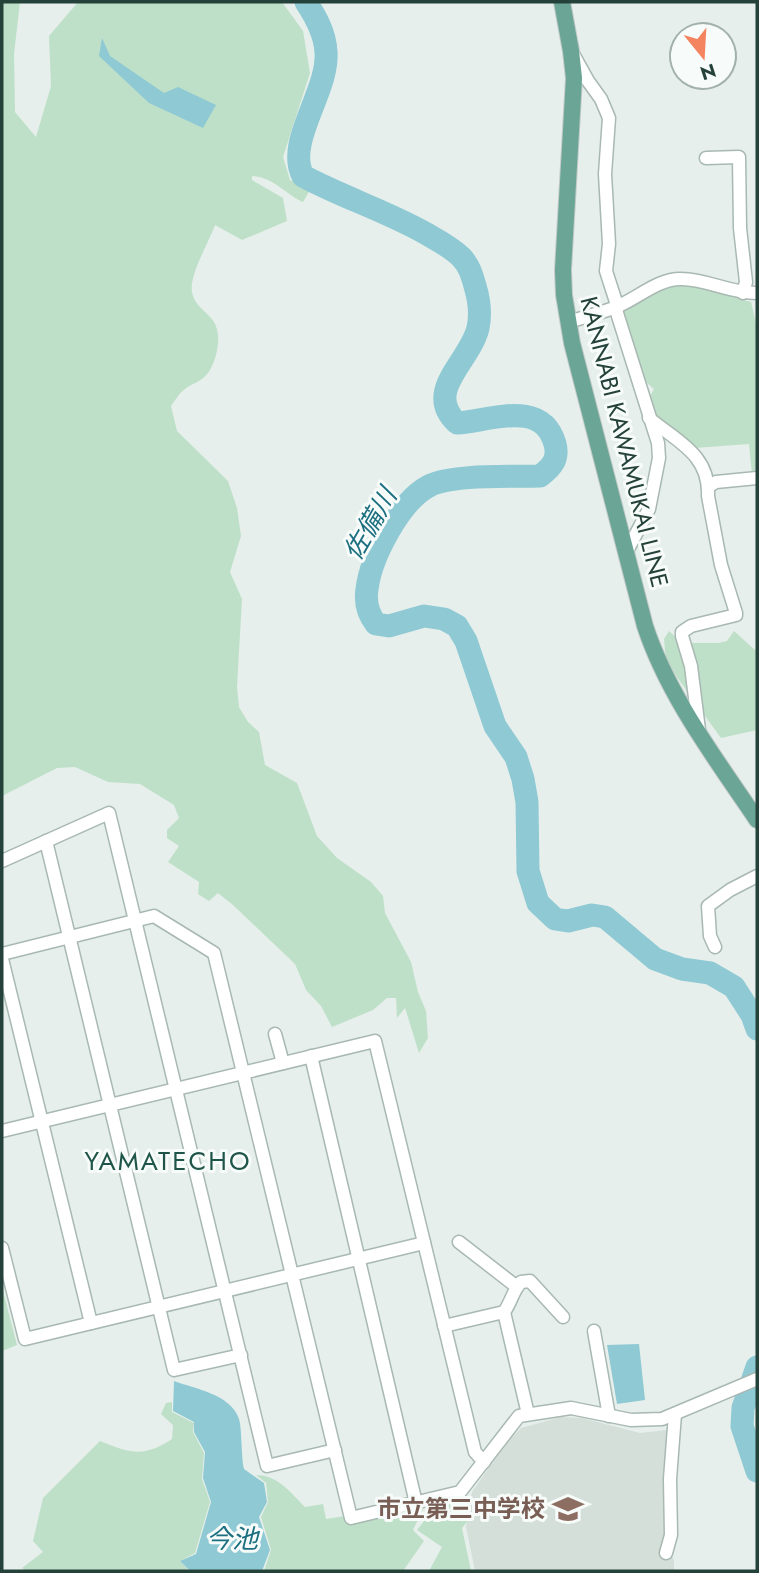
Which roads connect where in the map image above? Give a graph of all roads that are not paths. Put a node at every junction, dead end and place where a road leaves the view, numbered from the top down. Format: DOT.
graph roads {
  1 [pos="562,2"];
  2 [pos="571,51"];
  3 [pos="706,158"];
  4 [pos="743,293"];
  5 [pos="757,293"];
  6 [pos="616,307"];
  7 [pos="569,322"];
  8 [pos="649,418"];
  9 [pos="757,478"];
  10 [pos="708,487"];
  11 [pos="626,553"];
  12 [pos="699,731"];
  13 [pos="755,813"];
  14 [pos="46,841"];
  15 [pos="2,861"];
  16 [pos="757,876"];
  17 [pos="136,920"];
  18 [pos="69,937"];
  19 [pos="715,947"];
  20 [pos="2,956"];
  21 [pos="275,1034"];
  22 [pos="311,1056"];
  23 [pos="283,1063"];
  24 [pos="243,1073"];
  25 [pos="176,1088"];
  26 [pos="109,1105"];
  27 [pos="41,1121"];
  28 [pos="2,1130"];
  29 [pos="459,1242"];
  30 [pos="424,1243"];
  31 [pos="2,1248"];
  32 [pos="359,1259"];
  33 [pos="292,1275"];
  34 [pos="517,1287"];
  35 [pos="225,1291"];
  36 [pos="158,1307"];
  37 [pos="504,1312"];
  38 [pos="562,1317"];
  39 [pos="91,1323"];
  40 [pos="444,1326"];
  41 [pos="594,1331"];
  42 [pos="240,1355"];
  43 [pos="757,1379"];
  44 [pos="528,1414"];
  45 [pos="675,1414"];
  46 [pos="609,1416"];
  47 [pos="335,1450"];
  48 [pos="484,1462"];
  49 [pos="416,1503"];
  50 [pos="666,1553"];
  1 -- 2 [label="main road, KANNABI KAWAMUKAI LINE"];
  2 -- 6 [label="street"];
  2 -- 7 [label="main road, KANNABI KAWAMUKAI LINE"];
  3 -- 4 [label="street"];
  4 -- 5 [label="street"];
  4 -- 6 [label="street"];
  6 -- 7 [label="street"];
  6 -- 8 [label="street"];
  7 -- 11 [label="main road, KANNABI KAWAMUKAI LINE"];
  8 -- 10 [label="street"];
  8 -- 11 [label="street"];
  9 -- 10 [label="street"];
  10 -- 12 [label="street"];
  11 -- 12 [label="main road, KANNABI KAWAMUKAI LINE"];
  12 -- 13 [label="main road, KANNABI KAWAMUKAI LINE"];
  14 -- 15 [label="street"];
  14 -- 17 [label="street"];
  14 -- 18 [label="street"];
  16 -- 19 [label="street"];
  17 -- 18 [label="street"];
  17 -- 24 [label="street"];
  17 -- 25 [label="street"];
  18 -- 20 [label="street"];
  18 -- 26 [label="street"];
  20 -- 27 [label="street"];
  21 -- 23 [label="street"];
  22 -- 23 [label="street"];
  22 -- 30 [label="street"];
  22 -- 32 [label="street"];
  23 -- 24 [label="street"];
  24 -- 25 [label="street"];
  24 -- 33 [label="street"];
  25 -- 26 [label="street"];
  25 -- 35 [label="street"];
  26 -- 27 [label="street"];
  26 -- 36 [label="street"];
  27 -- 28 [label="street"];
  27 -- 39 [label="street"];
  29 -- 34 [label="street"];
  30 -- 32 [label="street"];
  30 -- 40 [label="street"];
  31 -- 39 [label="street"];
  32 -- 33 [label="street"];
  32 -- 49 [label="street"];
  33 -- 35 [label="street"];
  33 -- 47 [label="street"];
  34 -- 37 [label="street"];
  34 -- 38 [label="street"];
  35 -- 36 [label="street"];
  35 -- 42 [label="street"];
  36 -- 39 [label="street"];
  36 -- 42 [label="street"];
  37 -- 40 [label="street"];
  37 -- 44 [label="street"];
  40 -- 48 [label="street"];
  41 -- 46 [label="street"];
  42 -- 47 [label="street"];
  43 -- 45 [label="street"];
  44 -- 46 [label="street"];
  44 -- 48 [label="street"];
  45 -- 46 [label="street"];
  45 -- 50 [label="street"];
  47 -- 49 [label="street"];
  48 -- 49 [label="street"];
}
